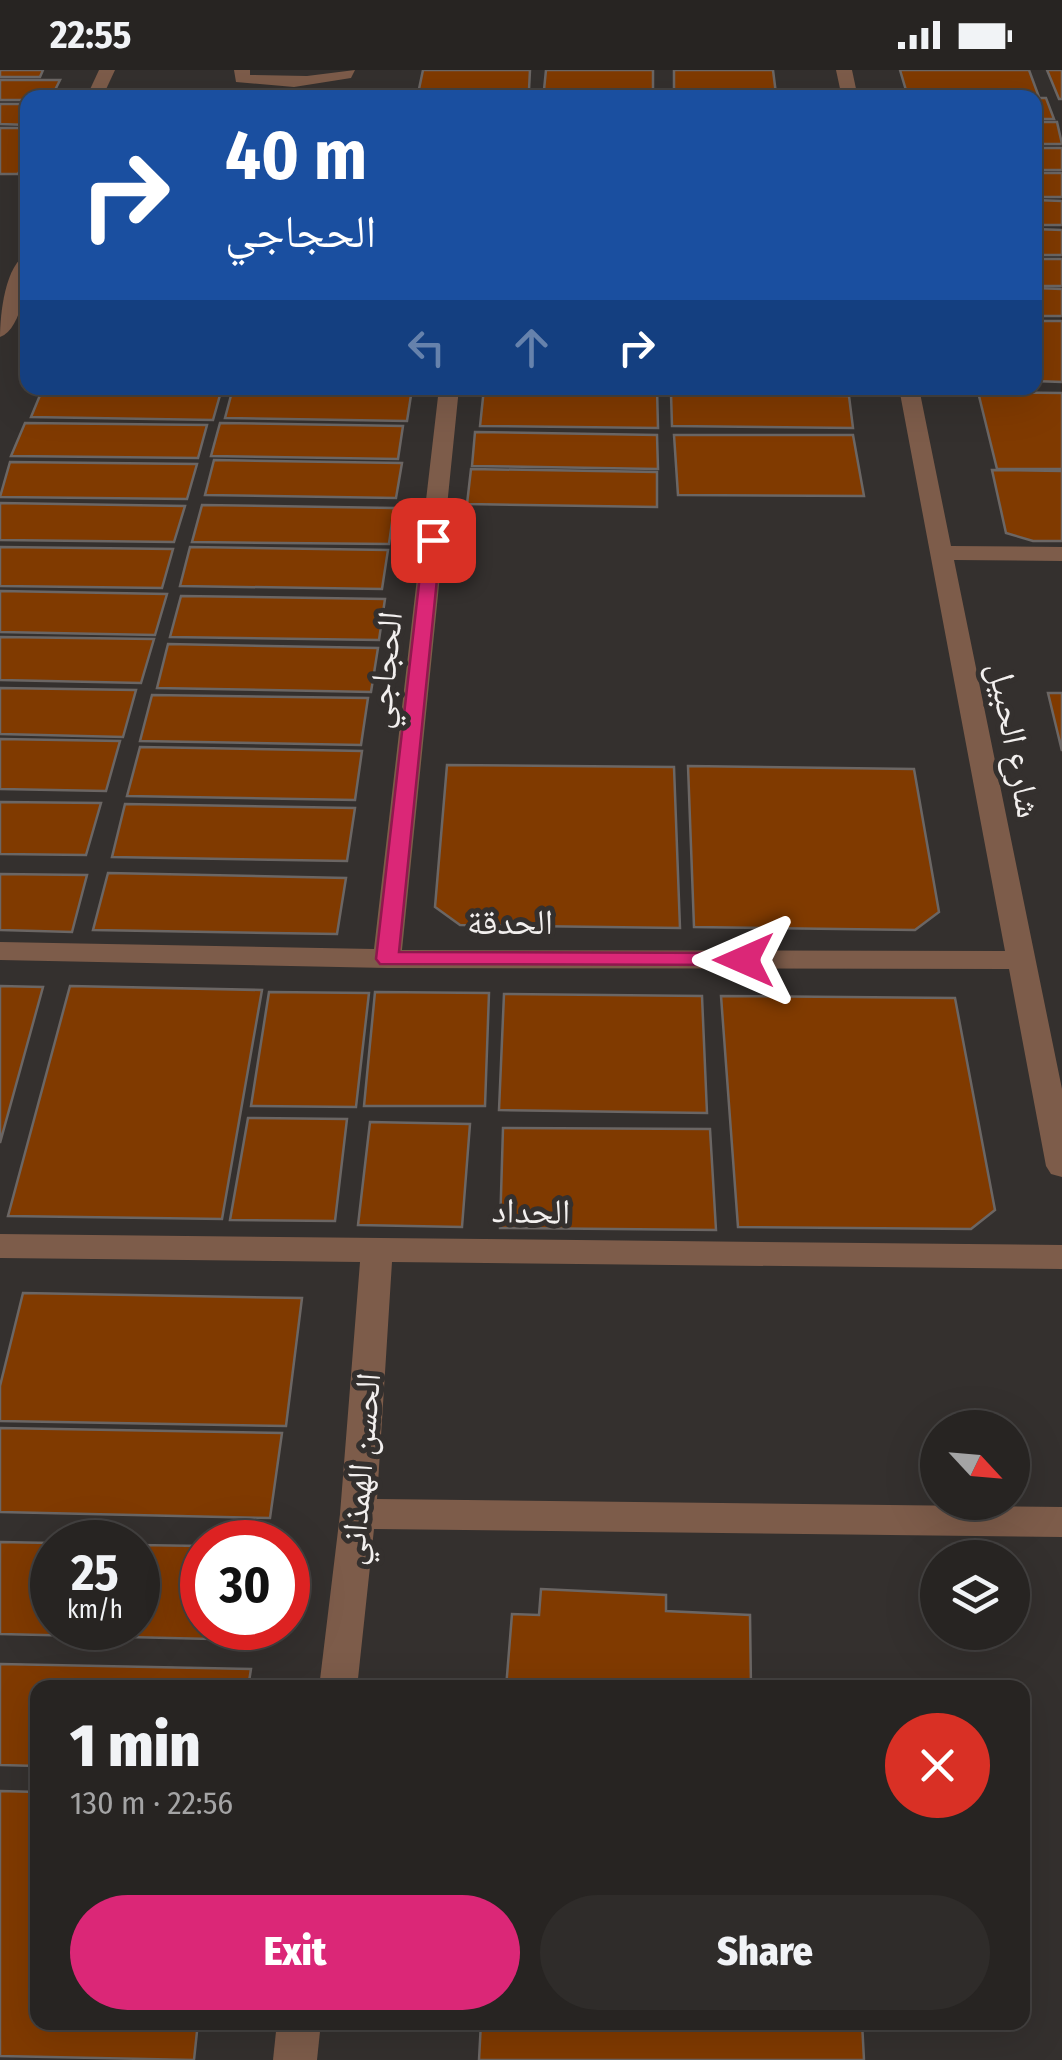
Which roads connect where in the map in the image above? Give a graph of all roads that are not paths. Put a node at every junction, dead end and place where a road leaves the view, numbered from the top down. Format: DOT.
graph roads {
  1 [pos="242,70"];
  2 [pos="346,70"];
  3 [pos="20,281"];
  4 [pos="0,332"];
  5 [pos="448,395"];
  6 [pos="910,395"];
  7 [pos="944,553"];
  8 [pos="1062,554"];
  9 [pos="0,951"];
  10 [pos="387,959"];
  11 [pos="1021,960"];
  12 [pos="1062,1166"];
  13 [pos="0,1246"];
  14 [pos="378,1249"];
  15 [pos="1062,1258"];
  16 [pos="358,1514"];
  17 [pos="1062,1522"];
  18 [pos="339,1680"];
  19 [pos="299,2030"];
  20 [pos="295,2060"];
  1 -- 2 [label="street"];
  3 -- 4 [label="street"];
  5 -- 10 [label="street, الحجاجي"];
  6 -- 7 [label="street, شارع الحبيل"];
  7 -- 8 [label="street"];
  7 -- 11 [label="street, شارع الحبيل"];
  9 -- 10 [label="street, الحدقة"];
  10 -- 11 [label="street, الحدقة"];
  11 -- 12 [label="street, شارع الحبيل"];
  13 -- 14 [label="street, الحداد"];
  14 -- 15 [label="street, الحداد"];
  14 -- 16 [label="street, الحسن الهمذاني"];
  16 -- 17 [label="street"];
  16 -- 18 [label="street, الحسن الهمذاني"];
  19 -- 20 [label="street"];
}
